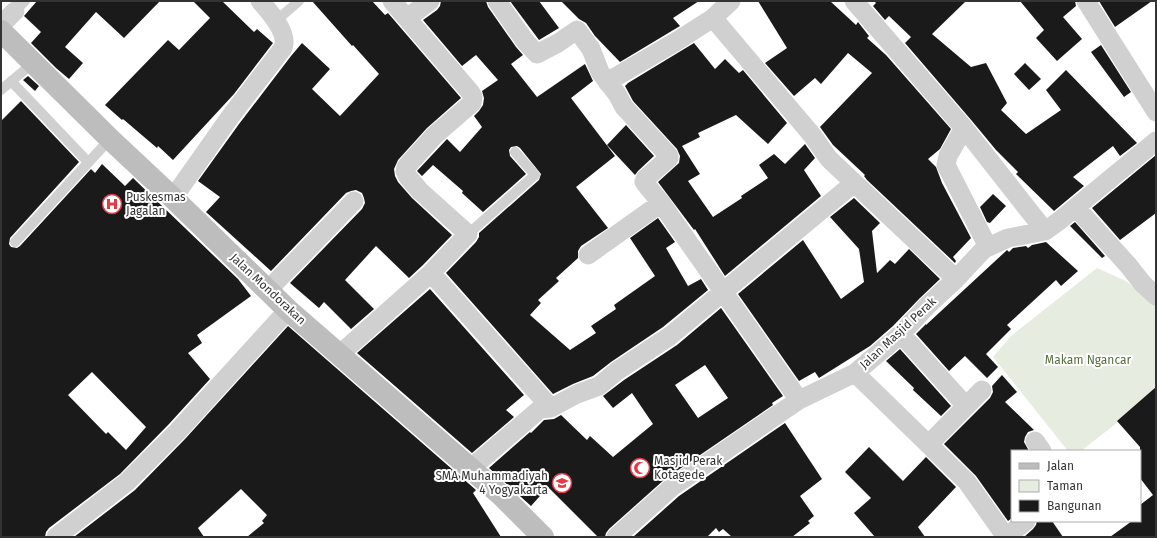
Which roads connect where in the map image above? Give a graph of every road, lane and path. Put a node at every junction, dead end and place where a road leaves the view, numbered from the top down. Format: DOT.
graph roads {
  1 [pos="260,1"];
  2 [pos="299,1"];
  3 [pos="392,1"];
  4 [pos="430,1"];
  5 [pos="497,1"];
  6 [pos="731,1"];
  7 [pos="854,1"];
  8 [pos="1086,1"];
  9 [pos="20,6"];
  10 [pos="407,18"];
  11 [pos="713,18"];
  12 [pos="276,20"];
  13 [pos="1,25"];
  14 [pos="1,31"];
  15 [pos="33,63"];
  16 [pos="11,81"];
  17 [pos="607,82"];
  18 [pos="1,90"];
  19 [pos="1156,112"];
  20 [pos="964,128"];
  21 [pos="110,139"];
  22 [pos="1156,141"];
  23 [pos="515,152"];
  24 [pos="88,162"];
  25 [pos="854,183"];
  26 [pos="174,198"];
  27 [pos="354,201"];
  28 [pos="661,203"];
  29 [pos="1078,206"];
  30 [pos="1045,230"];
  31 [pos="468,234"];
  32 [pos="14,242"];
  33 [pos="988,247"];
  34 [pos="588,255"];
  35 [pos="430,273"];
  36 [pos="956,279"];
  37 [pos="268,290"];
  38 [pos="724,292"];
  39 [pos="1156,296"];
  40 [pos="288,310"];
  41 [pos="901,334"];
  42 [pos="340,354"];
  43 [pos="855,373"];
  44 [pos="982,390"];
  45 [pos="799,400"];
  46 [pos="966,406"];
  47 [pos="551,408"];
  48 [pos="929,444"];
  49 [pos="470,469"];
  50 [pos="1025,522"];
  51 [pos="56,537"];
  52 [pos="543,537"];
  53 [pos="616,537"];
  54 [pos="1006,537"];
  1 -- 12 [label="street"];
  2 -- 12 [label="lane"];
  3 -- 10 [label="street"];
  4 -- 10 [label="street"];
  5 -- 17 [label="street"];
  6 -- 11 [label="street"];
  7 -- 20 [label="street"];
  8 -- 19 [label="street"];
  9 -- 13 [label="street"];
  10 -- 31 [label="street"];
  11 -- 17 [label="street"];
  11 -- 25 [label="street"];
  12 -- 26 [label="street"];
  14 -- 15 [label="street, Jalan Mondorakan"];
  15 -- 16 [label="lane"];
  15 -- 21 [label="street, Jalan Mondorakan"];
  16 -- 18 [label="lane"];
  16 -- 24 [label="lane"];
  17 -- 28 [label="street"];
  20 -- 30 [label="street"];
  20 -- 33 [label="street"];
  21 -- 24 [label="lane"];
  21 -- 26 [label="street, Jalan Mondorakan"];
  22 -- 29 [label="street, Jalan Masjid Perak"];
  23 -- 31 [label="lane"];
  24 -- 32 [label="lane"];
  25 -- 36 [label="street"];
  25 -- 38 [label="street"];
  26 -- 37 [label="street, Jalan Mondorakan"];
  27 -- 37 [label="street"];
  28 -- 34 [label="street"];
  28 -- 38 [label="street"];
  29 -- 30 [label="street, Jalan Masjid Perak"];
  29 -- 39 [label="street"];
  30 -- 33 [label="street, Jalan Masjid Perak"];
  31 -- 35 [label="street"];
  33 -- 36 [label="street, Jalan Masjid Perak"];
  35 -- 42 [label="street"];
  35 -- 47 [label="street"];
  36 -- 41 [label="street, Jalan Masjid Perak"];
  37 -- 40 [label="street, Jalan Mondorakan"];
  38 -- 45 [label="street"];
  38 -- 47 [label="street"];
  40 -- 42 [label="street, Jalan Mondorakan"];
  40 -- 51 [label="street"];
  41 -- 43 [label="street, Jalan Masjid Perak"];
  41 -- 46 [label="street"];
  42 -- 49 [label="street, Jalan Mondorakan"];
  43 -- 45 [label="street, Jalan Masjid Perak"];
  43 -- 48 [label="street"];
  44 -- 46 [label="street"];
  45 -- 53 [label="street, Jalan Masjid Perak"];
  46 -- 48 [label="street"];
  47 -- 49 [label="street"];
  48 -- 54 [label="street"];
  49 -- 52 [label="street, Jalan Mondorakan"];
  50 -- 54 [label="street"];
}
